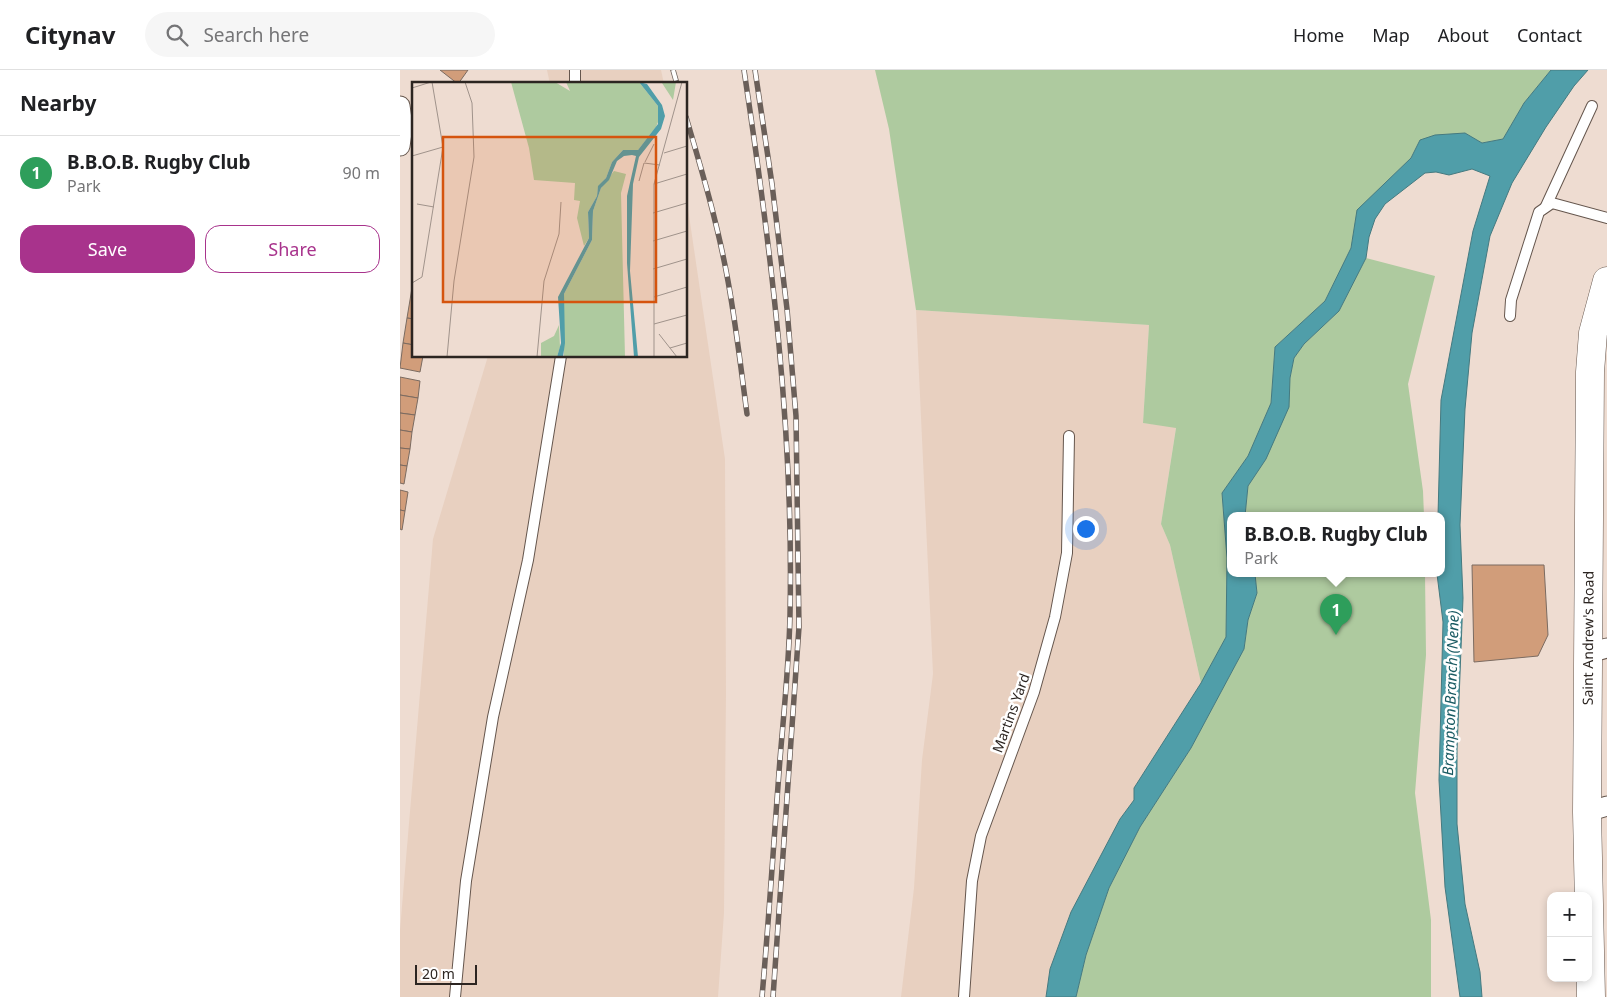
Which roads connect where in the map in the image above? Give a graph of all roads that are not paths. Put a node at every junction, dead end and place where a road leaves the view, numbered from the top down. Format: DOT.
graph roads {
  1 [pos="400,106"];
  2 [pos="1592,106"];
  3 [pos="402,127"];
  4 [pos="400,146"];
  5 [pos="1546,207"];
  6 [pos="1607,218"];
  7 [pos="1607,281"];
  8 [pos="1510,316"];
  9 [pos="1600,331"];
  10 [pos="561,358"];
  11 [pos="1069,436"];
  12 [pos="1597,494"];
  13 [pos="1598,651"];
  14 [pos="1597,809"];
  15 [pos="1599,968"];
  16 [pos="455,997"];
  17 [pos="964,997"];
  18 [pos="1592,997"];
  1 -- 3 [label="street"];
  2 -- 5 [label="lane"];
  3 -- 4 [label="street"];
  5 -- 6 [label="lane"];
  5 -- 8 [label="lane"];
  7 -- 9 [label="main road, Saint Andrew's Road"];
  9 -- 12 [label="main road, Saint Andrew's Road"];
  10 -- 16 [label="lane"];
  11 -- 17 [label="lane, Martins Yard"];
  12 -- 13 [label="main road, Saint Andrew's Road"];
  13 -- 14 [label="main road, Saint Andrew's Road"];
  14 -- 15 [label="main road, Saint Andrew's Road"];
  15 -- 18 [label="main road, Saint Andrew's Road"];
}
